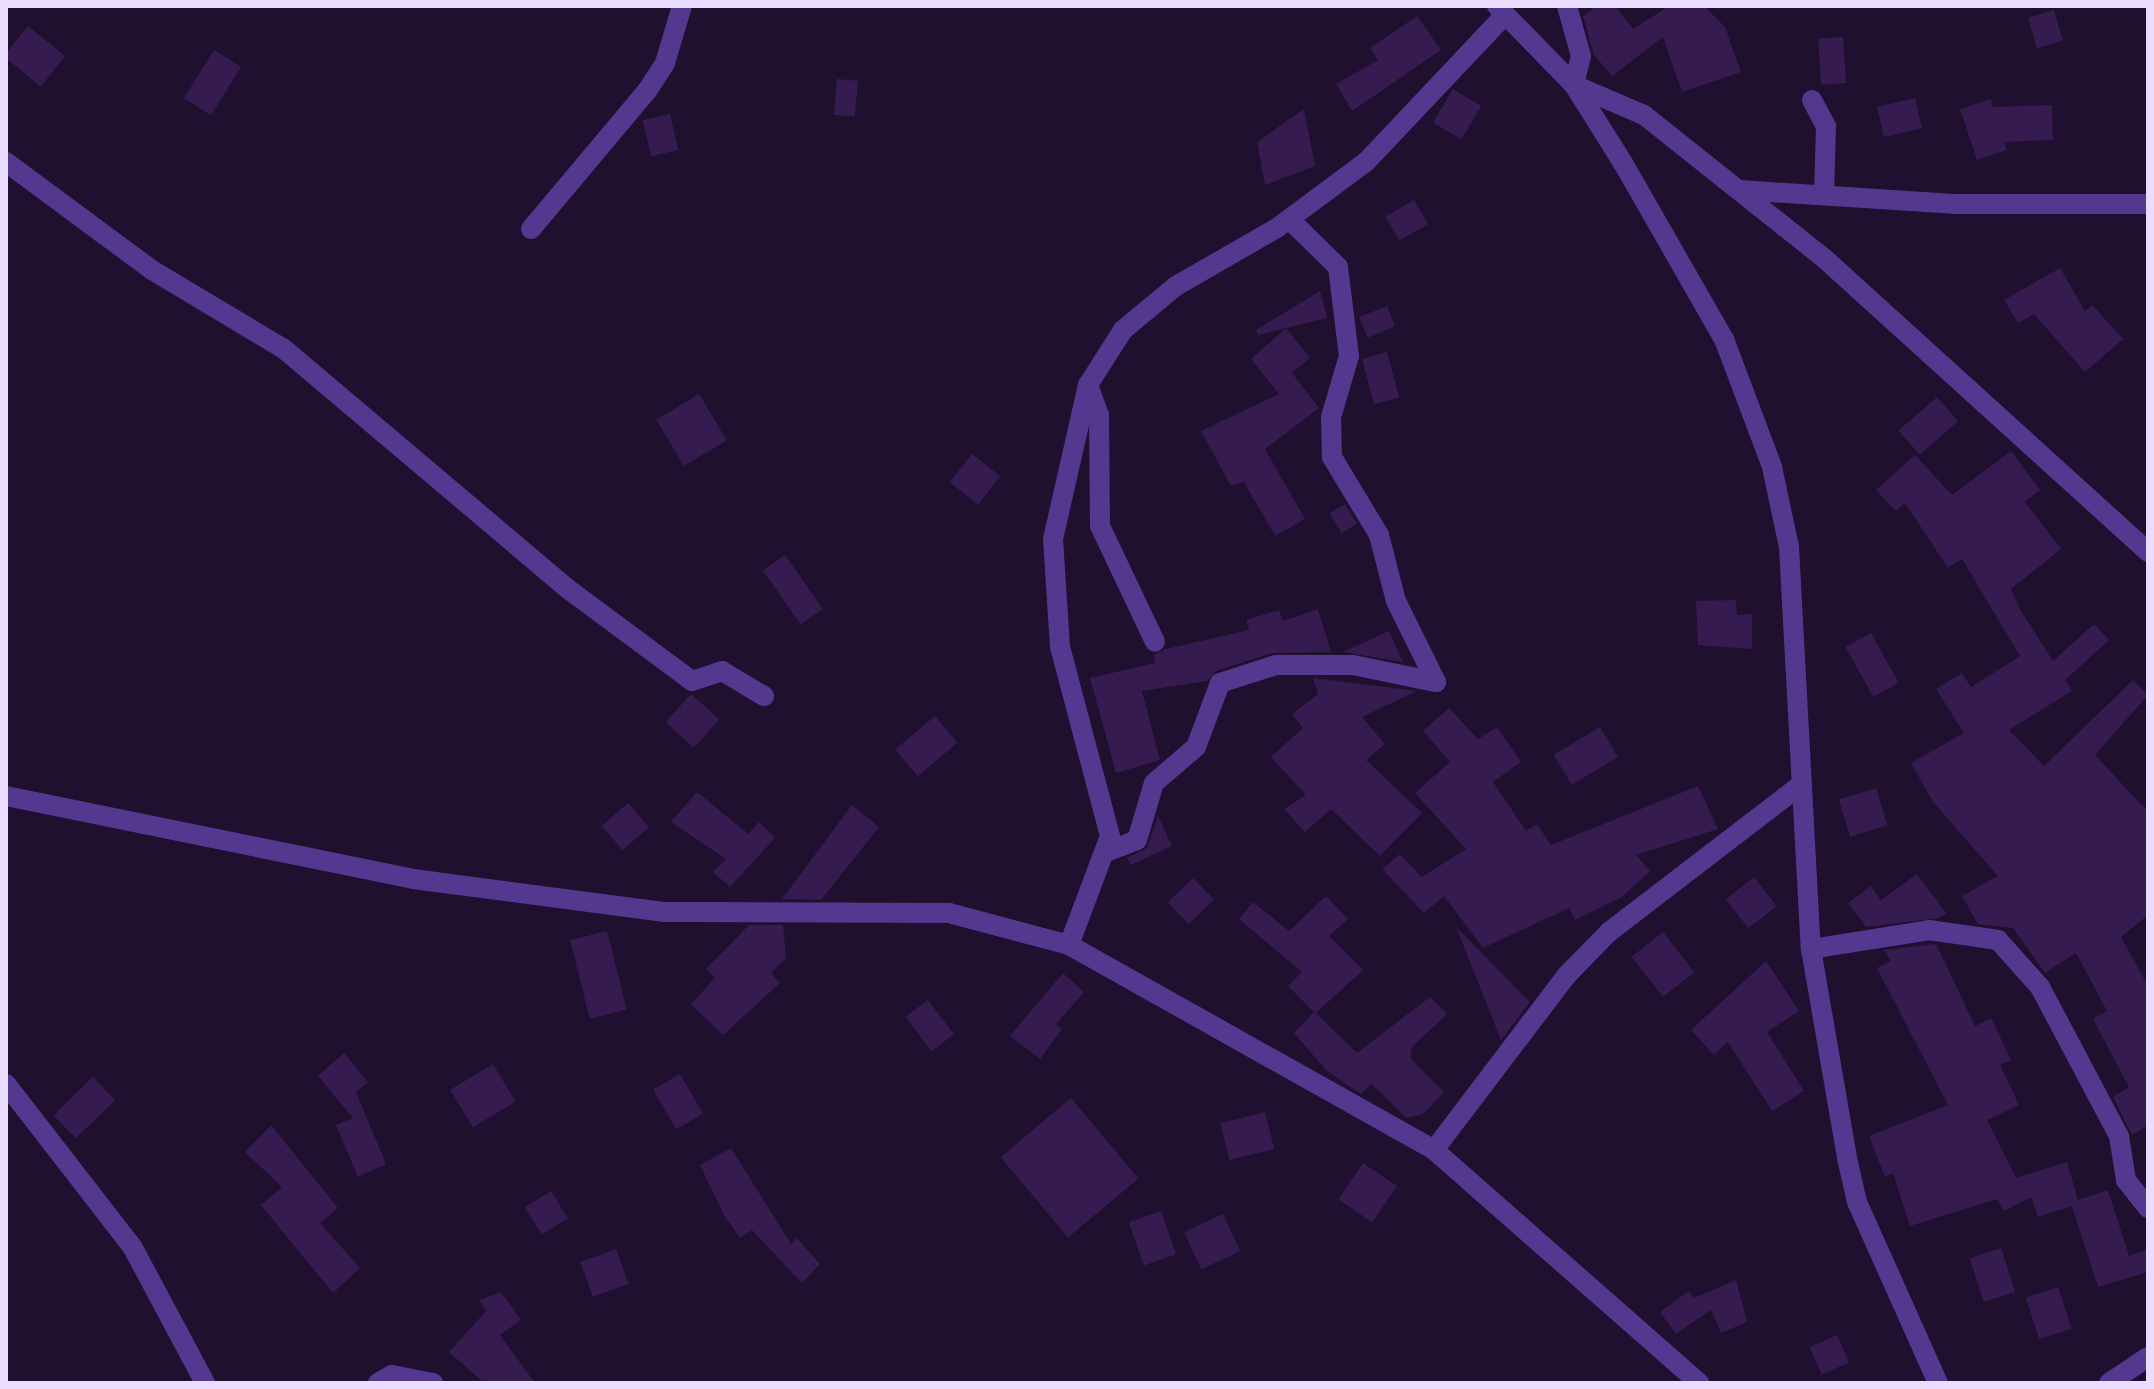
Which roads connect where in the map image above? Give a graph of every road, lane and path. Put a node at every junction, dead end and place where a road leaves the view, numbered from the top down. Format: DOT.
graph roads {
  1 [pos="682,6"];
  2 [pos="1567,6"];
  3 [pos="1501,10"];
  4 [pos="1574,85"];
  5 [pos="1812,100"];
  6 [pos="6,162"];
  7 [pos="1739,190"];
  8 [pos="1824,195"];
  9 [pos="2148,204"];
  10 [pos="1289,219"];
  11 [pos="531,229"];
  12 [pos="1088,385"];
  13 [pos="2148,552"];
  14 [pos="1155,642"];
  15 [pos="764,696"];
  16 [pos="1797,788"];
  17 [pos="6,796"];
  18 [pos="1106,852"];
  19 [pos="1069,945"];
  20 [pos="1811,949"];
  21 [pos="6,1084"];
  22 [pos="1434,1150"];
  23 [pos="2148,1208"];
  24 [pos="2148,1357"];
  25 [pos="205,1383"];
  26 [pos="378,1383"];
  27 [pos="433,1383"];
  28 [pos="1699,1383"];
  29 [pos="1938,1383"];
  30 [pos="2109,1383"];
  1 -- 11 [label="street"];
  2 -- 4 [label="street"];
  3 -- 4 [label="street"];
  3 -- 10 [label="street"];
  4 -- 7 [label="street"];
  4 -- 16 [label="street"];
  5 -- 8 [label="street"];
  6 -- 15 [label="street"];
  7 -- 8 [label="street"];
  7 -- 13 [label="street"];
  8 -- 9 [label="street"];
  10 -- 12 [label="street"];
  10 -- 18 [label="street"];
  12 -- 14 [label="street"];
  12 -- 18 [label="street"];
  16 -- 20 [label="street"];
  16 -- 22 [label="street"];
  17 -- 19 [label="street"];
  18 -- 19 [label="street"];
  19 -- 22 [label="street"];
  20 -- 23 [label="street"];
  20 -- 29 [label="street"];
  21 -- 25 [label="street"];
  22 -- 28 [label="street"];
  24 -- 30 [label="street"];
  26 -- 27 [label="street"];
}
